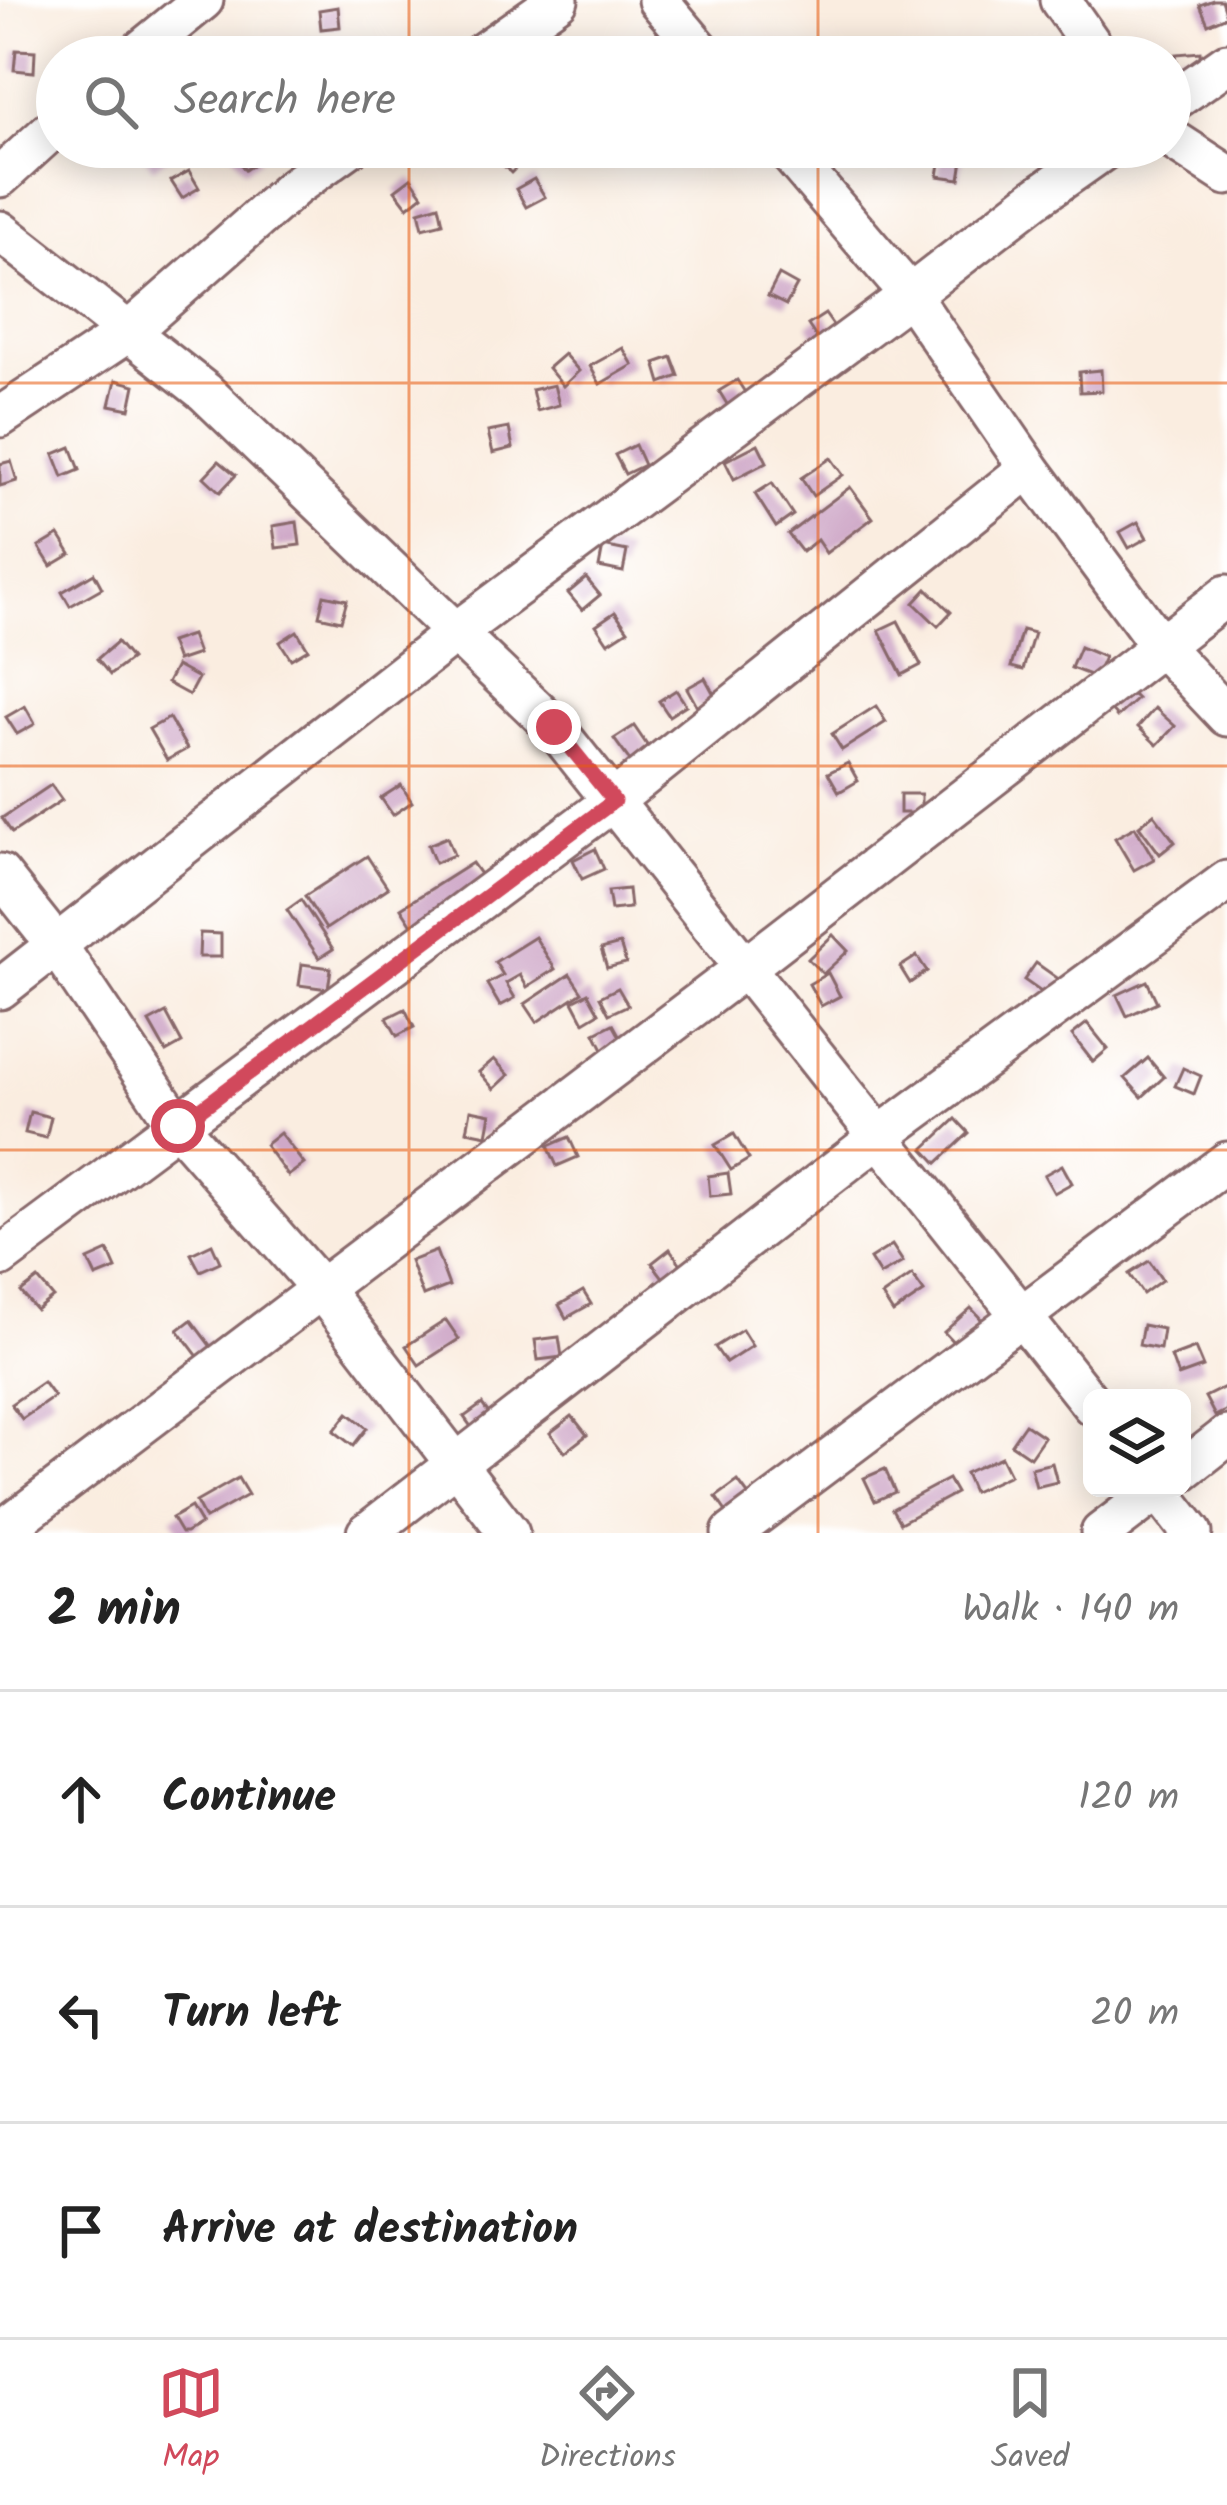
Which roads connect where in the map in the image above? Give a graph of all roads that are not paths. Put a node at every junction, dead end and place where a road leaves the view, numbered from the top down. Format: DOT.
graph roads {
  1 [pos="202,0"];
  2 [pos="558,0"];
  3 [pos="658,0"];
  4 [pos="1060,0"];
  5 [pos="159,36"];
  6 [pos="507,36"];
  7 [pos="688,36"];
  8 [pos="1085,36"];
  9 [pos="1227,63"];
  10 [pos="1191,89"];
  11 [pos="36,144"];
  12 [pos="1191,152"];
  13 [pos="321,168"];
  14 [pos="802,168"];
  15 [pos="1078,168"];
  16 [pos="1227,175"];
  17 [pos="0,177"];
  18 [pos="0,231"];
  19 [pos="910,295"];
  20 [pos="130,331"];
  21 [pos="0,417"];
  22 [pos="1029,468"];
  23 [pos="1227,595"];
  24 [pos="455,633"];
  25 [pos="1160,645"];
  26 [pos="1227,716"];
  27 [pos="614,801"];
  28 [pos="0,874"];
  29 [pos="1227,881"];
  30 [pos="57,946"];
  31 [pos="746,968"];
  32 [pos="0,989"];
  33 [pos="178,1126"];
  34 [pos="880,1136"];
  35 [pos="1227,1162"];
  36 [pos="0,1257"];
  37 [pos="322,1290"];
  38 [pos="1023,1317"];
  39 [pos="1083,1394"];
  40 [pos="1227,1436"];
  41 [pos="456,1464"];
  42 [pos="1191,1464"];
  43 [pos="1147,1497"];
  44 [pos="1166,1497"];
  45 [pos="0,1532"];
  46 [pos="367,1533"];
  47 [pos="509,1533"];
  48 [pos="733,1533"];
  49 [pos="1101,1533"];
  50 [pos="1192,1533"];
  1 -- 5 [label="street"];
  2 -- 6 [label="street"];
  3 -- 7 [label="street"];
  4 -- 8 [label="street"];
  9 -- 10 [label="street"];
  11 -- 17 [label="street"];
  12 -- 16 [label="street"];
  13 -- 20 [label="street"];
  14 -- 19 [label="street"];
  15 -- 19 [label="street"];
  18 -- 20 [label="street"];
  19 -- 22 [label="street"];
  19 -- 24 [label="street"];
  20 -- 21 [label="street"];
  20 -- 24 [label="street"];
  22 -- 25 [label="street"];
  22 -- 27 [label="street"];
  23 -- 25 [label="street"];
  24 -- 27 [label="street"];
  24 -- 30 [label="street"];
  25 -- 26 [label="street"];
  25 -- 31 [label="street"];
  27 -- 31 [label="street"];
  27 -- 33 [label="street"];
  28 -- 30 [label="street"];
  29 -- 34 [label="street"];
  30 -- 32 [label="street"];
  30 -- 33 [label="street"];
  31 -- 34 [label="street"];
  31 -- 37 [label="street"];
  33 -- 36 [label="street"];
  33 -- 37 [label="street"];
  34 -- 38 [label="street"];
  34 -- 41 [label="street"];
  35 -- 38 [label="street"];
  37 -- 41 [label="street"];
  37 -- 45 [label="street"];
  38 -- 39 [label="street"];
  38 -- 48 [label="street"];
  40 -- 42 [label="street"];
  41 -- 46 [label="street"];
  41 -- 47 [label="street"];
  43 -- 49 [label="street"];
  44 -- 50 [label="street"];
}
